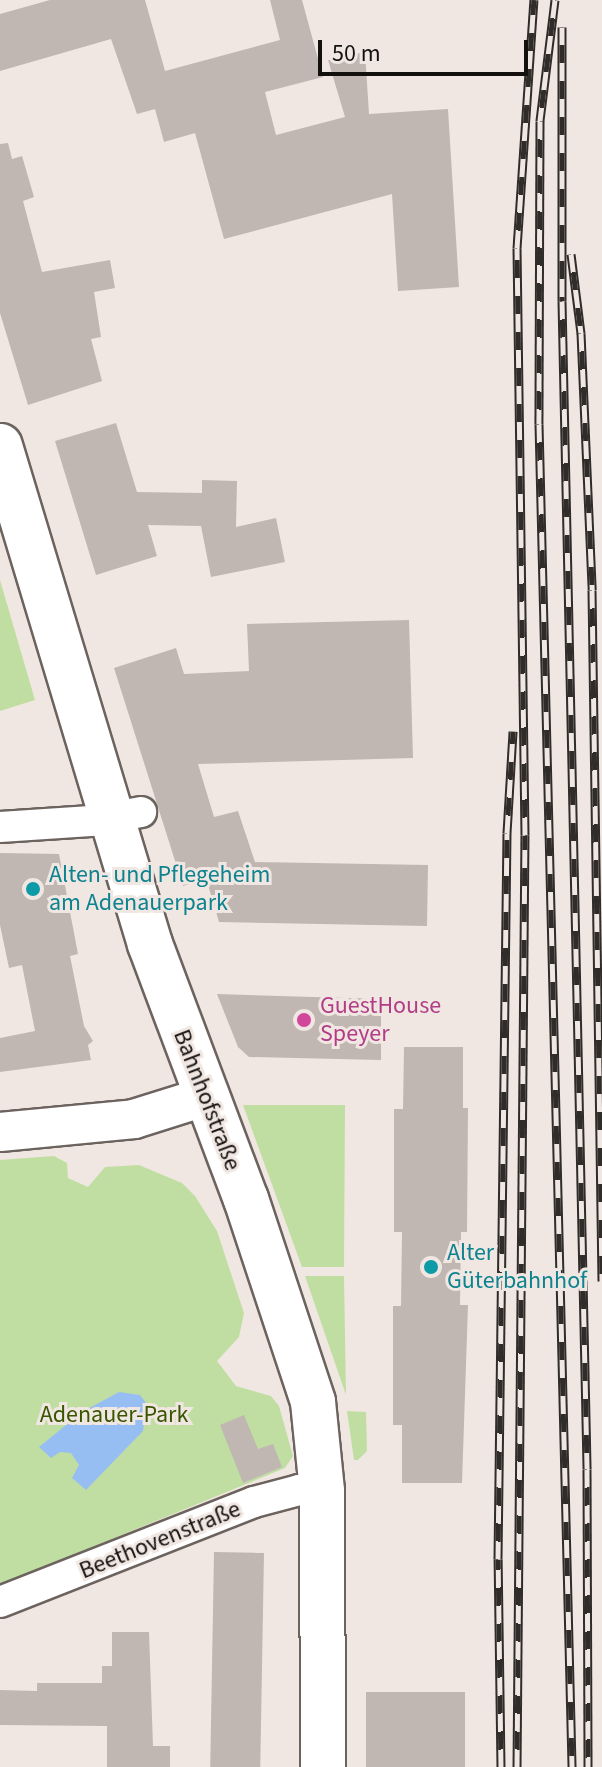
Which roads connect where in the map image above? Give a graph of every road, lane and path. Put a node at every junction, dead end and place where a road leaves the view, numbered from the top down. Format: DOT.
graph roads {
  1 [pos="0,446"];
  2 [pos="126,816"];
  3 [pos="0,827"];
  4 [pos="204,1097"];
  5 [pos="0,1132"];
  6 [pos="322,1491"];
  7 [pos="0,1602"];
  8 [pos="323,1767"];
  1 -- 2 [label="main road, Bahnhofstraße"];
  2 -- 3 [label="street"];
  2 -- 4 [label="main road, Bahnhofstraße"];
  4 -- 5 [label="street"];
  4 -- 6 [label="main road, Bahnhofstraße"];
  6 -- 7 [label="street, Beethovenstraße"];
  6 -- 8 [label="main road, Bahnhofstraße"];
}
